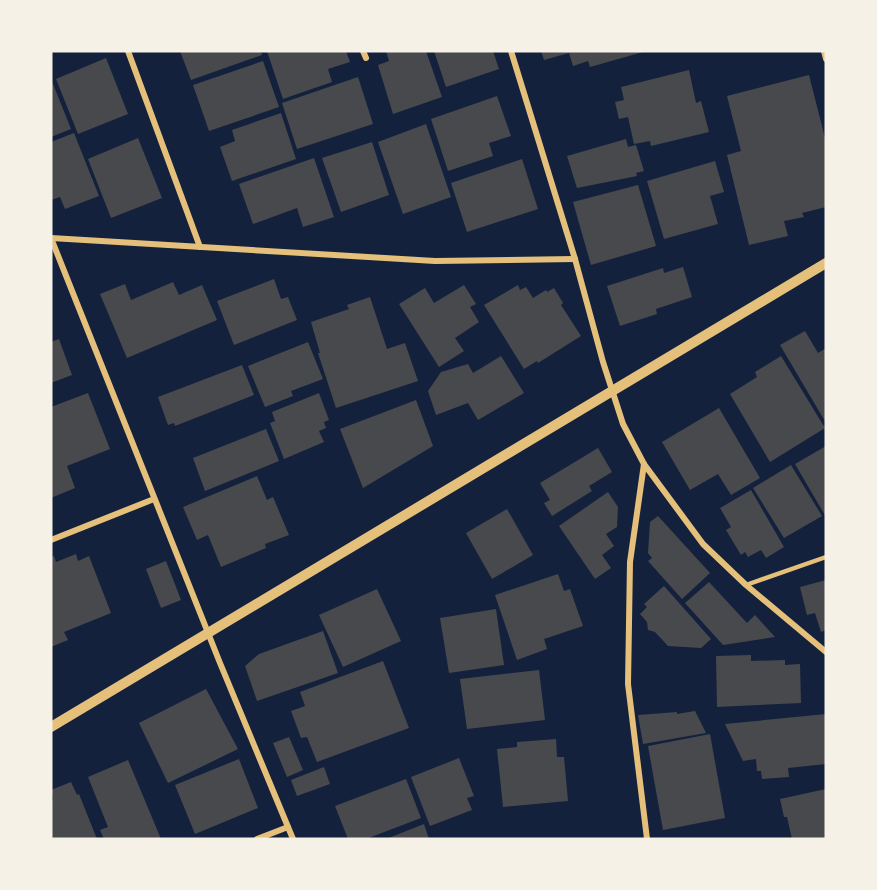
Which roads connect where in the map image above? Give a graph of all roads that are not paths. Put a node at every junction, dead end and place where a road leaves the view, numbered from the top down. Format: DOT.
graph roads {
  1 [pos="128,51"];
  2 [pos="511,51"];
  3 [pos="824,51"];
  4 [pos="826,59"];
  5 [pos="51,238"];
  6 [pos="200,247"];
  7 [pos="574,259"];
  8 [pos="826,263"];
  9 [pos="613,390"];
  10 [pos="644,464"];
  11 [pos="154,499"];
  12 [pos="51,540"];
  13 [pos="826,557"];
  14 [pos="746,585"];
  15 [pos="208,632"];
  16 [pos="826,652"];
  17 [pos="51,727"];
  18 [pos="288,827"];
  19 [pos="257,839"];
  20 [pos="293,839"];
  21 [pos="647,839"];
  1 -- 6 [label="street"];
  2 -- 7 [label="street"];
  3 -- 4 [label="street"];
  5 -- 6 [label="street"];
  5 -- 11 [label="street"];
  6 -- 7 [label="street"];
  7 -- 9 [label="street"];
  8 -- 9 [label="street"];
  9 -- 10 [label="street"];
  9 -- 15 [label="street"];
  10 -- 14 [label="street"];
  10 -- 21 [label="street"];
  11 -- 12 [label="street"];
  11 -- 15 [label="street"];
  13 -- 14 [label="lane"];
  14 -- 16 [label="street"];
  15 -- 17 [label="street"];
  15 -- 18 [label="street"];
  18 -- 19 [label="street"];
  18 -- 20 [label="street"];
}
